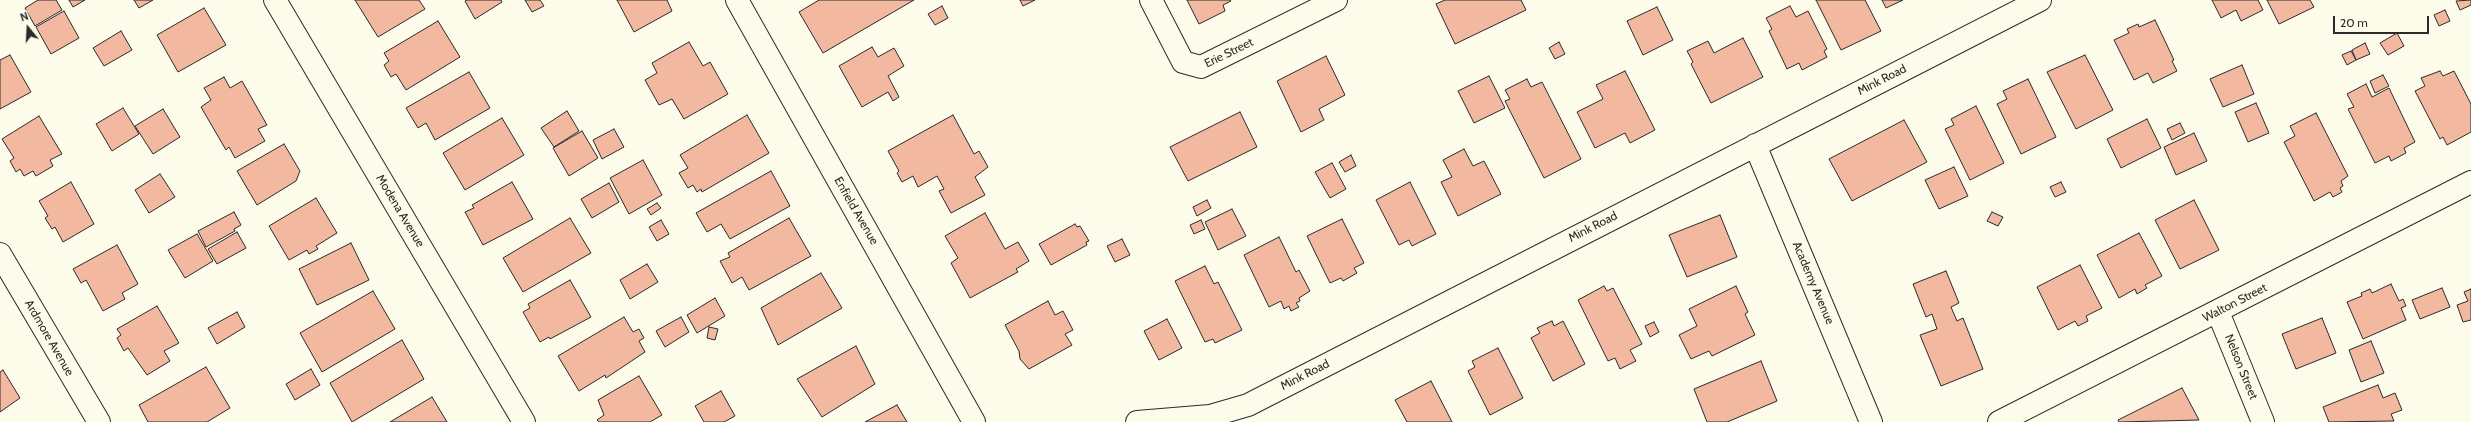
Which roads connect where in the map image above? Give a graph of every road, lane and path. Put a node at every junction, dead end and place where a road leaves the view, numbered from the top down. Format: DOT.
graph roads {
  1 [pos="275,0"];
  2 [pos="737,0"];
  3 [pos="1151,0"];
  4 [pos="1336,0"];
  5 [pos="2040,0"];
  6 [pos="1755,145"];
  7 [pos="2471,182"];
  8 [pos="0,254"];
  9 [pos="2218,312"];
  10 [pos="99,422"];
  11 [pos="524,422"];
  12 [pos="974,422"];
  13 [pos="1137,422"];
  14 [pos="1871,422"];
  15 [pos="1998,422"];
  16 [pos="2263,422"];
  1 -- 11 [label="street, Modena Avenue"];
  2 -- 12 [label="street, Enfield Avenue"];
  3 -- 4 [label="street, Erie Street"];
  5 -- 6 [label="street, Mink Road"];
  6 -- 13 [label="street, Mink Road"];
  6 -- 14 [label="street, Academy Avenue"];
  7 -- 9 [label="street, Walton Street"];
  8 -- 10 [label="street, Ardmore Avenue"];
  9 -- 15 [label="street, Walton Street"];
  9 -- 16 [label="street, Nelson Street"];
}
